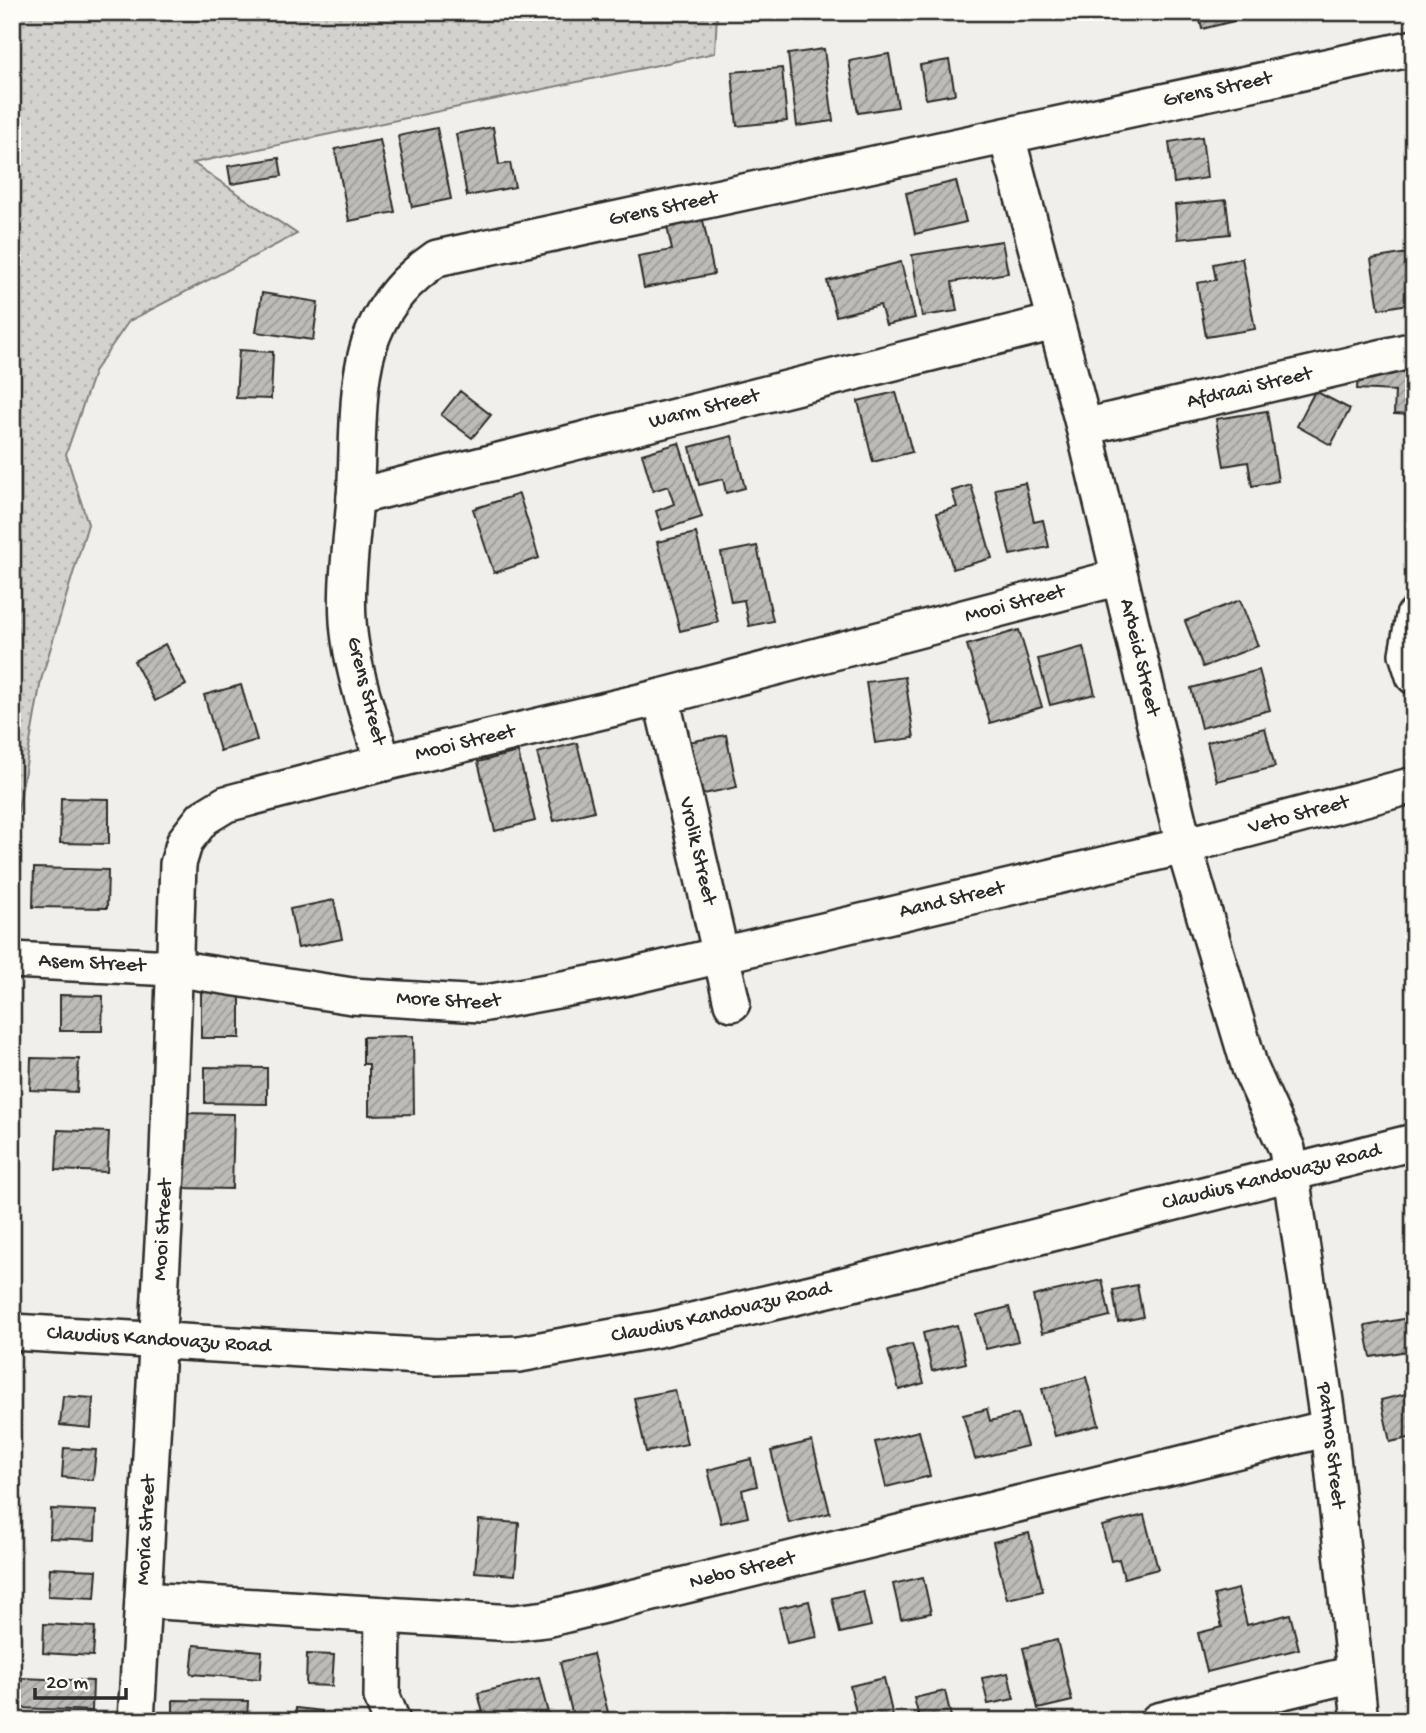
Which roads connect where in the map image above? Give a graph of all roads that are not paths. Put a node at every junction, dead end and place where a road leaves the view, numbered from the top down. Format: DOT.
graph roads {
  1 [pos="1414,48"];
  2 [pos="1007,137"];
  3 [pos="1054,322"];
  4 [pos="1414,350"];
  5 [pos="1084,427"];
  6 [pos="355,497"];
  7 [pos="1120,578"];
  8 [pos="1414,616"];
  9 [pos="1414,676"];
  10 [pos="661,697"];
  11 [pos="383,763"];
  12 [pos="1414,785"];
  13 [pos="1184,846"];
  14 [pos="721,954"];
  15 [pos="12,960"];
  16 [pos="173,968"];
  17 [pos="733,1003"];
  18 [pos="1414,1142"];
  19 [pos="1291,1172"];
  20 [pos="12,1332"];
  21 [pos="159,1340"];
  22 [pos="1329,1428"];
  23 [pos="144,1600"];
  24 [pos="383,1615"];
  25 [pos="1354,1674"];
  26 [pos="136,1721"];
  27 [pos="392,1721"];
  28 [pos="1158,1721"];
  29 [pos="1360,1721"];
  1 -- 2 [label="street, Grens Street"];
  2 -- 3 [label="street, Arbeid Street"];
  2 -- 6 [label="street, Grens Street"];
  3 -- 5 [label="street, Arbeid Street"];
  3 -- 6 [label="street, Warm Street"];
  4 -- 5 [label="street, Afdraai Street"];
  5 -- 7 [label="street, Arbeid Street"];
  6 -- 11 [label="street, Grens Street"];
  7 -- 10 [label="street, Mooi Street"];
  7 -- 13 [label="street, Arbeid Street"];
  8 -- 9 [label="street"];
  10 -- 11 [label="street, Mooi Street"];
  10 -- 14 [label="street, Vrolik Street"];
  11 -- 16 [label="street, Mooi Street"];
  12 -- 13 [label="street, Veto Street"];
  13 -- 14 [label="street, Aand Street"];
  13 -- 19 [label="street, Arbeid Street"];
  14 -- 16 [label="street, More Street"];
  14 -- 17 [label="street, Vrolik Street"];
  15 -- 16 [label="street, Asem Street"];
  16 -- 21 [label="street, Mooi Street"];
  18 -- 19 [label="street, Claudius Kandovazu Road"];
  19 -- 21 [label="street, Claudius Kandovazu Road"];
  19 -- 22 [label="street, Patmos Street"];
  20 -- 21 [label="street, Claudius Kandovazu Road"];
  21 -- 23 [label="street, Moria Street"];
  22 -- 24 [label="street, Nebo Street"];
  22 -- 25 [label="street, Patmos Street"];
  23 -- 24 [label="street, Nebo Street"];
  23 -- 26 [label="street, Moria Street"];
  24 -- 27 [label="street"];
  25 -- 28 [label="street"];
  25 -- 29 [label="street, Patmos Street"];
}
